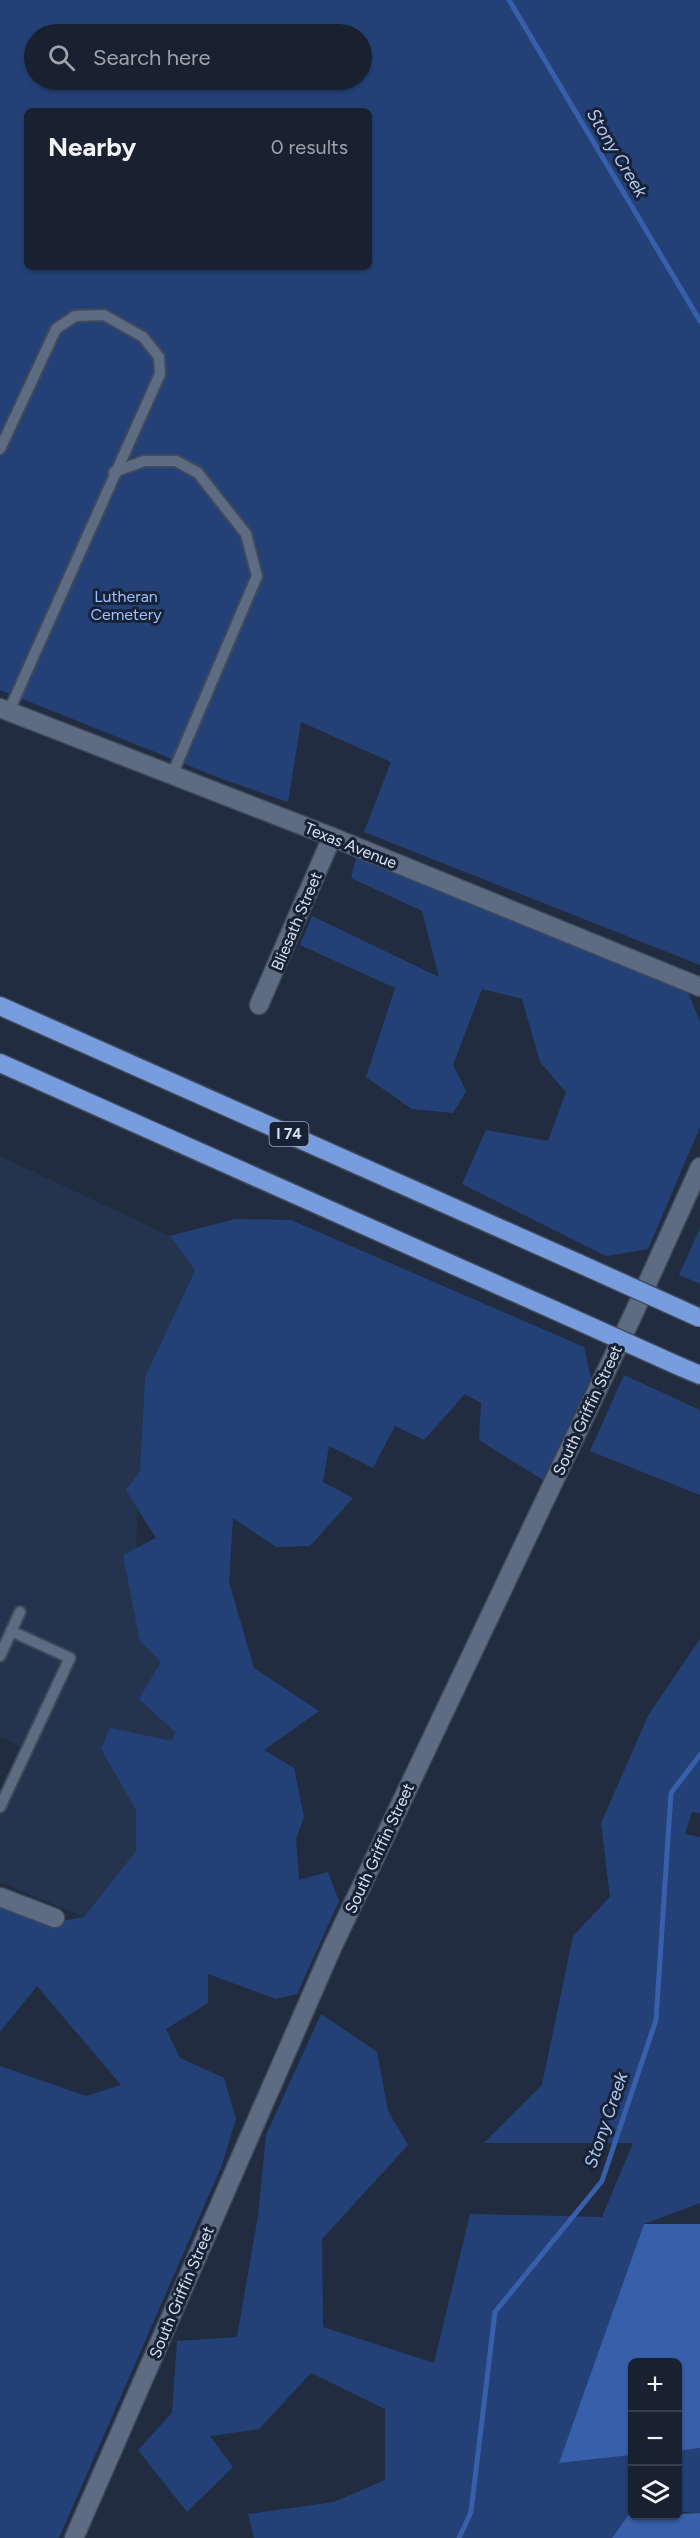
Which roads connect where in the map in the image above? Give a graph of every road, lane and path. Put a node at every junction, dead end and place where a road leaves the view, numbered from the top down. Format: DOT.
graph roads {
  1 [pos="0,449"];
  2 [pos="114,472"];
  3 [pos="5,710"];
  4 [pos="172,774"];
  5 [pos="332,837"];
  6 [pos="700,987"];
  7 [pos="259,1005"];
  8 [pos="0,1006"];
  9 [pos="0,1063"];
  10 [pos="700,1167"];
  11 [pos="700,1318"];
  12 [pos="700,1375"];
  13 [pos="20,1612"];
  14 [pos="11,1631"];
  15 [pos="0,1656"];
  16 [pos="0,1808"];
  17 [pos="0,1897"];
  18 [pos="55,1918"];
  19 [pos="74,2538"];
  1 -- 2 [label="lane"];
  2 -- 3 [label="lane"];
  2 -- 4 [label="lane"];
  3 -- 4 [label="street, Texas Avenue"];
  4 -- 5 [label="street, Texas Avenue"];
  5 -- 6 [label="street, Texas Avenue"];
  5 -- 7 [label="street, Bliesath Street"];
  8 -- 11 [label="highway, I 74, bridge"];
  9 -- 12 [label="highway, bridge"];
  10 -- 19 [label="street, South Griffin Street"];
  13 -- 14 [label="lane"];
  14 -- 15 [label="lane"];
  14 -- 16 [label="lane"];
  17 -- 18 [label="street"];
}
